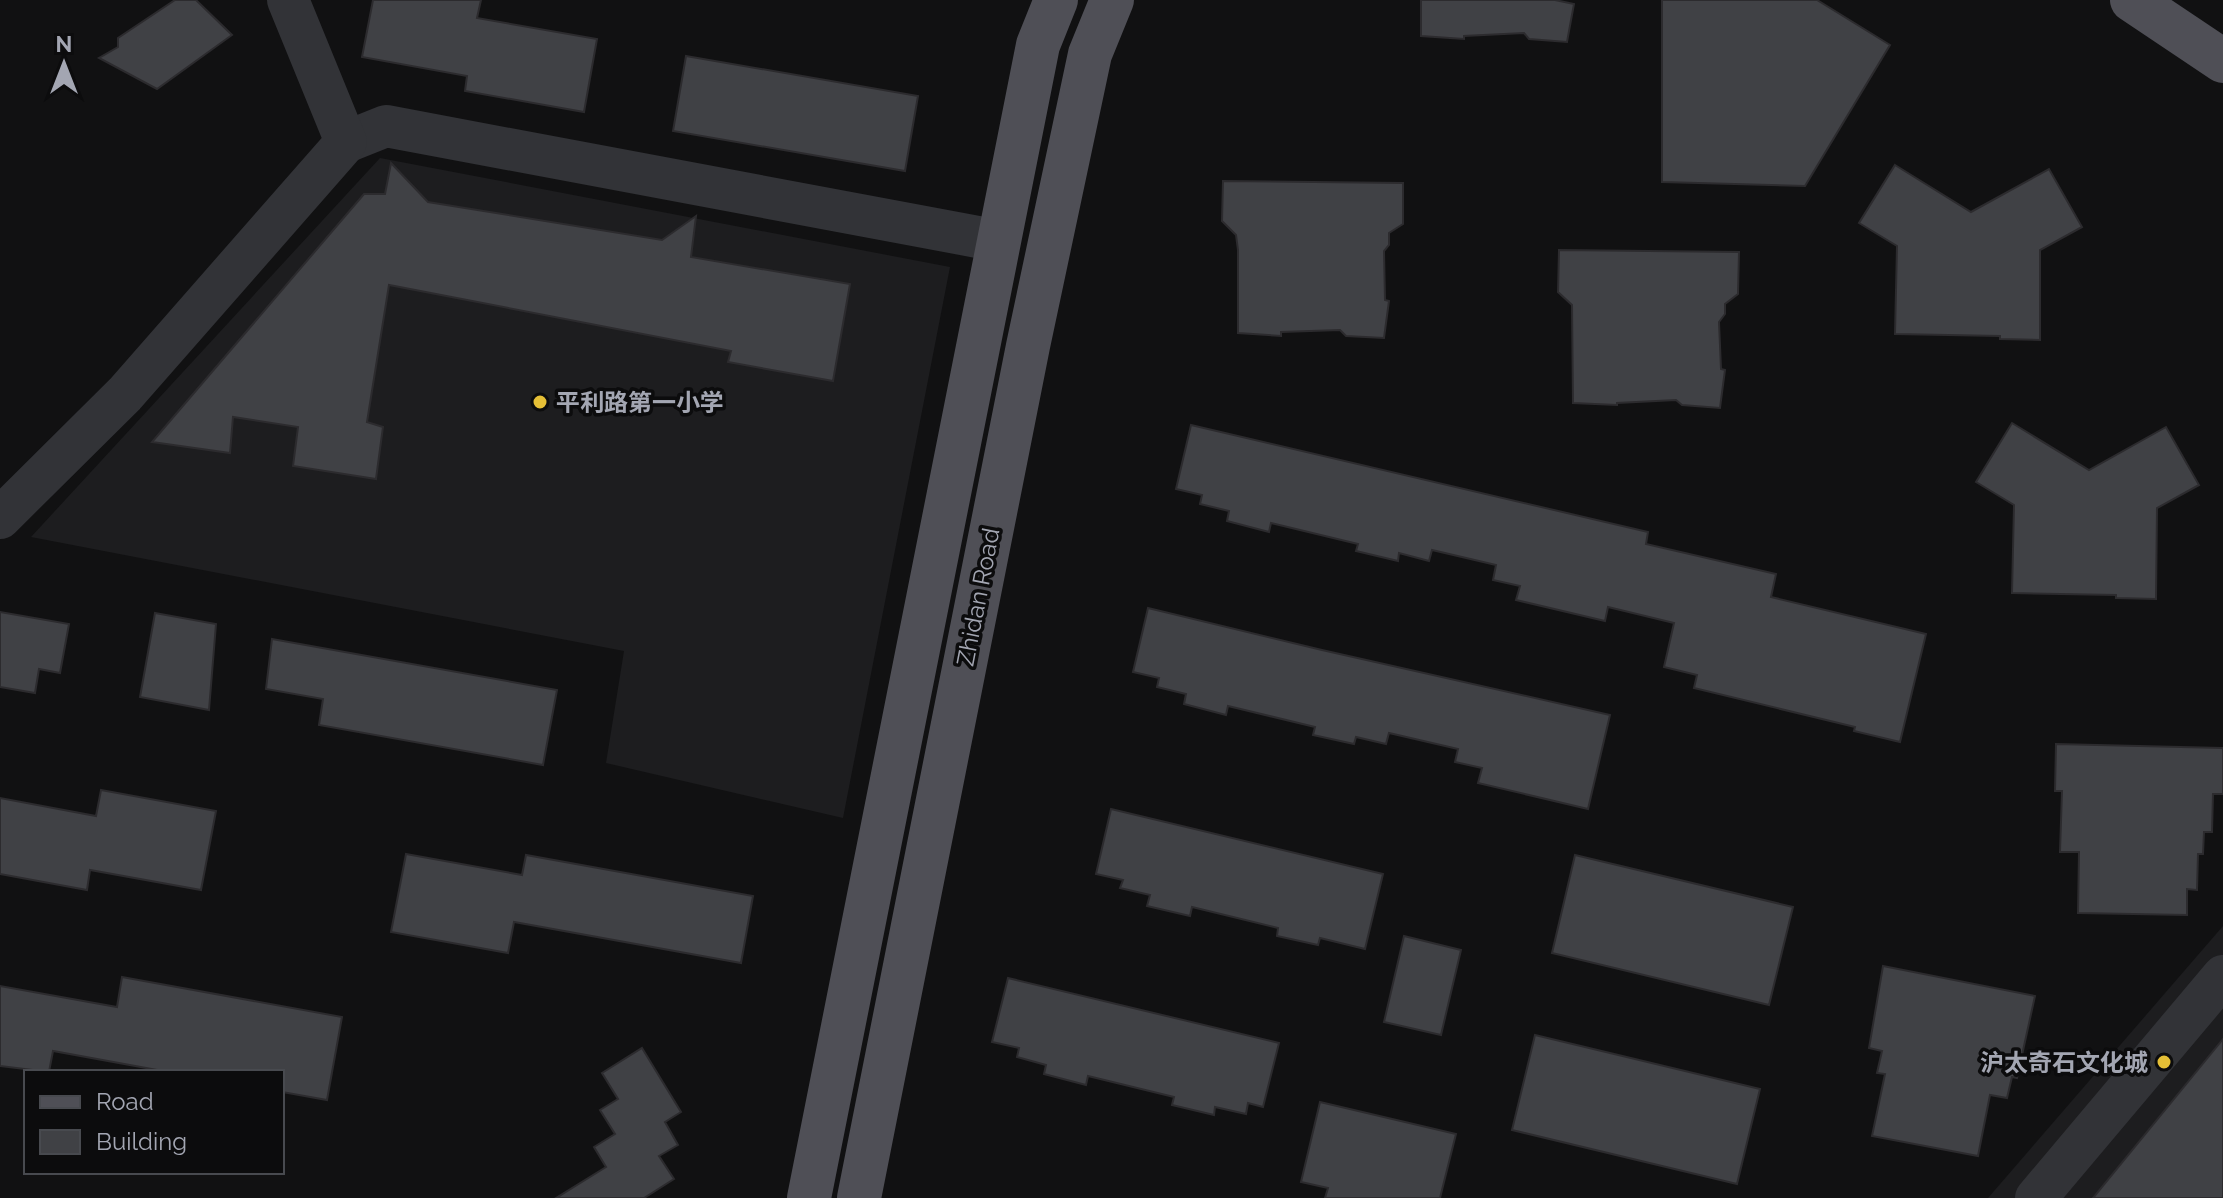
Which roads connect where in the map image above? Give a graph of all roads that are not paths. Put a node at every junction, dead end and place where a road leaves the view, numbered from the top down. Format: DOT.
graph roads {
  1 [pos="288,0"];
  2 [pos="1056,0"];
  3 [pos="1112,0"];
  4 [pos="2132,0"];
  5 [pos="2223,61"];
  6 [pos="346,142"];
  7 [pos="999,241"];
  8 [pos="0,518"];
  9 [pos="2223,976"];
  10 [pos="809,1198"];
  11 [pos="859,1198"];
  12 [pos="2036,1198"];
  1 -- 6 [label="street"];
  2 -- 7 [label="main road, Zhidan Road"];
  3 -- 11 [label="main road, Zhidan Road"];
  4 -- 5 [label="main road"];
  6 -- 7 [label="street"];
  6 -- 8 [label="street"];
  7 -- 10 [label="main road, Zhidan Road"];
  9 -- 12 [label="street"];
}
